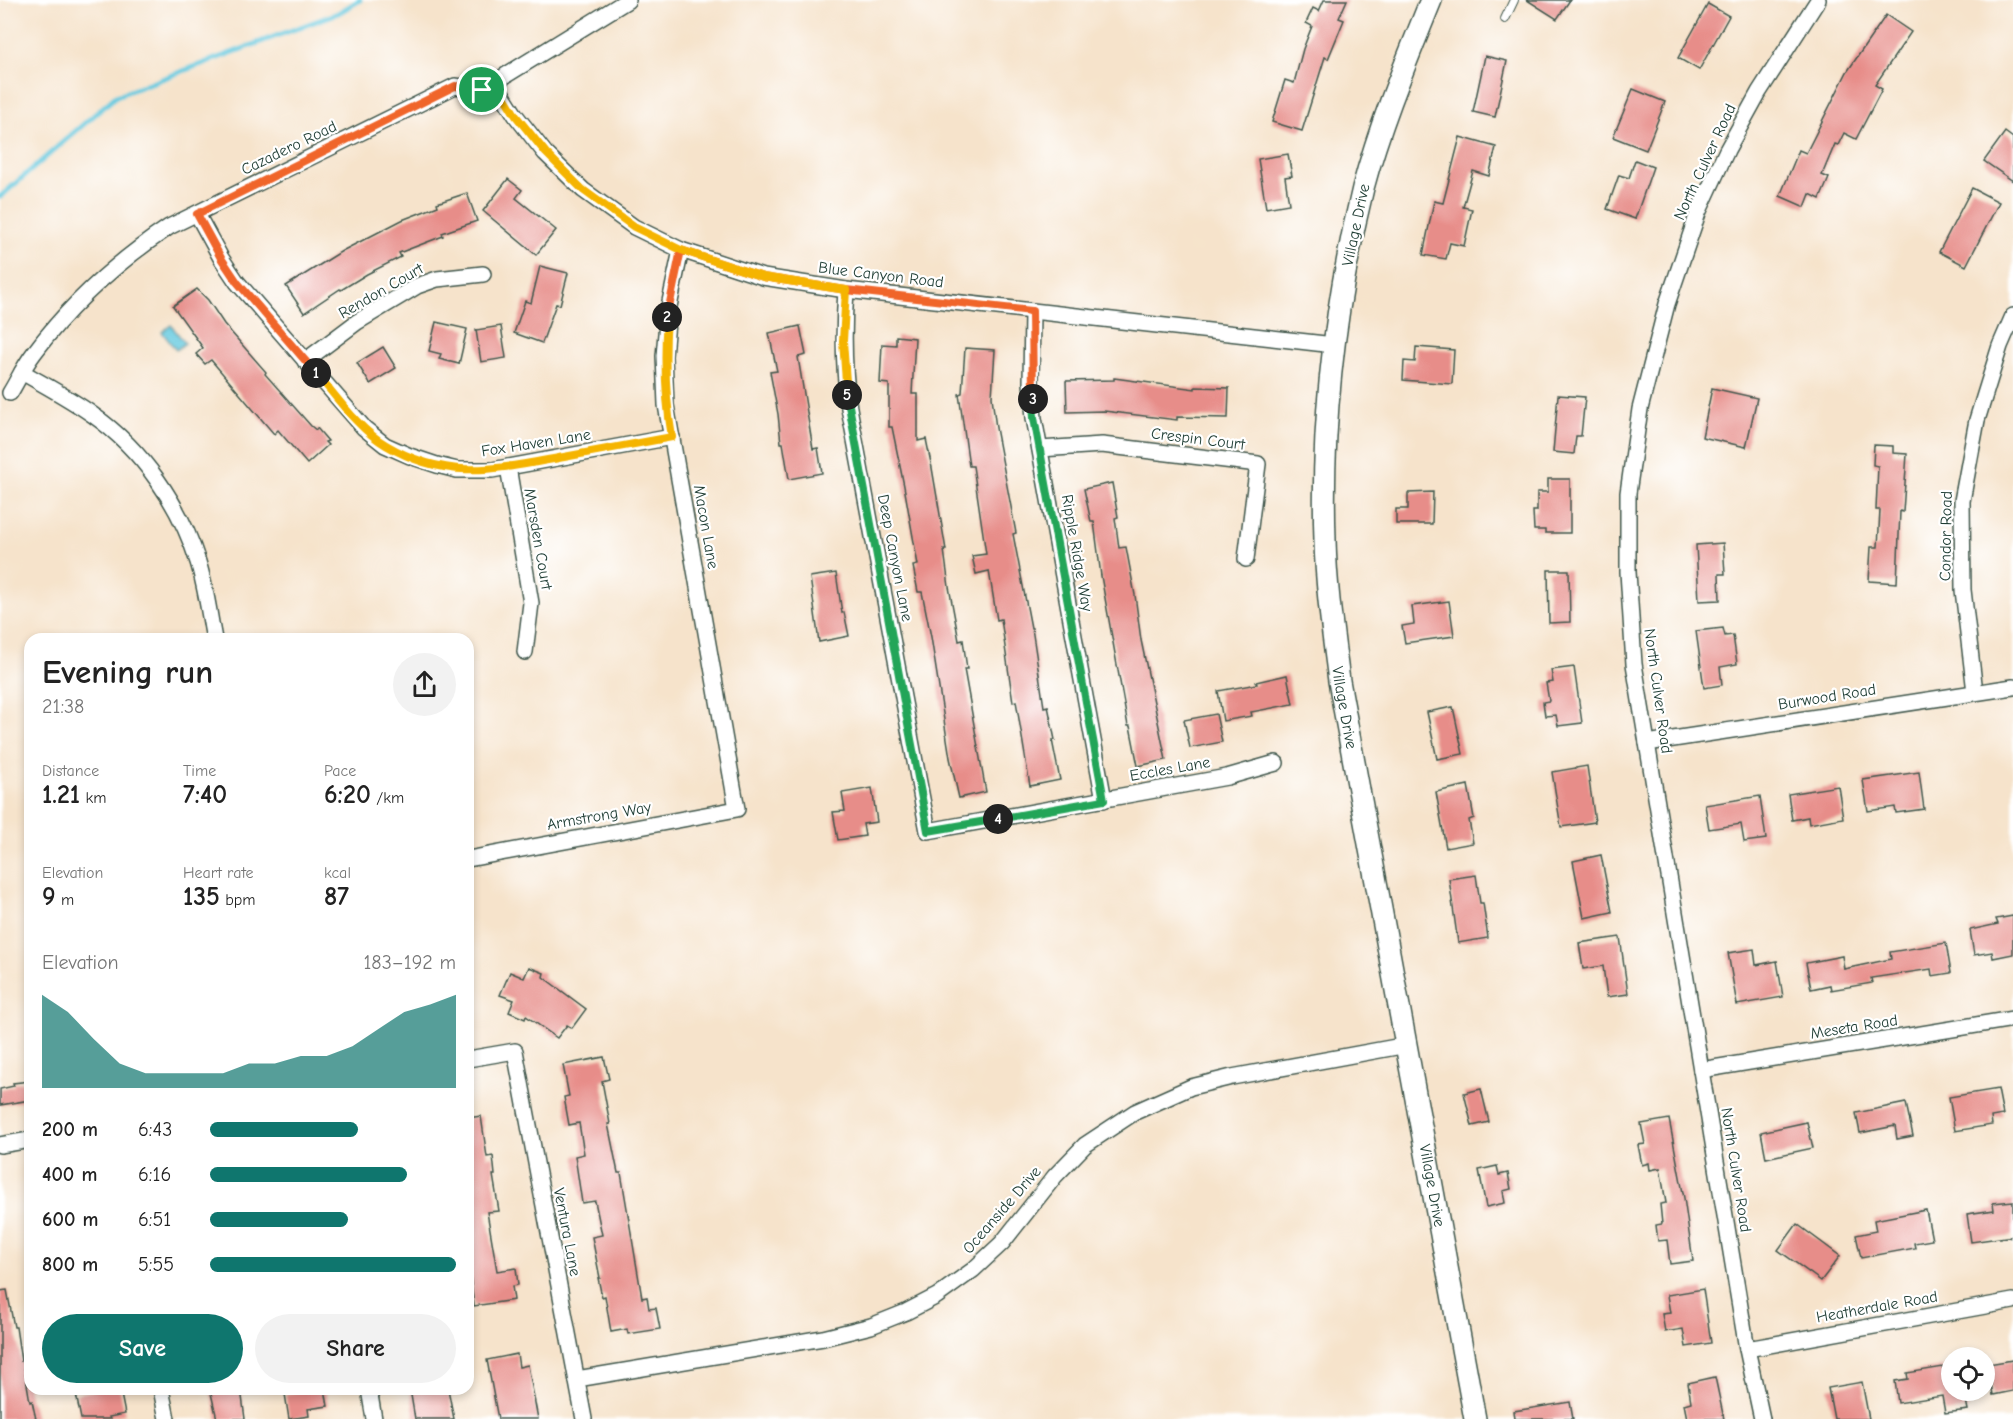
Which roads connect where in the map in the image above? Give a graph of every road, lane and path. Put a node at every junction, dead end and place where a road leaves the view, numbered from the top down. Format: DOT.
graph roads {
  1 [pos="628,0"];
  2 [pos="1431,0"];
  3 [pos="1514,0"];
  4 [pos="1818,0"];
  5 [pos="1505,19"];
  6 [pos="495,82"];
  7 [pos="197,214"];
  8 [pos="681,250"];
  9 [pos="483,274"];
  10 [pos="846,290"];
  11 [pos="1032,311"];
  12 [pos="2013,316"];
  13 [pos="1334,345"];
  14 [pos="305,361"];
  15 [pos="22,372"];
  16 [pos="10,393"];
  17 [pos="672,437"];
  18 [pos="1040,449"];
  19 [pos="508,467"];
  20 [pos="1246,559"];
  21 [pos="213,633"];
  22 [pos="525,652"];
  23 [pos="2013,687"];
  24 [pos="1975,692"];
  25 [pos="1647,743"];
  26 [pos="1276,763"];
  27 [pos="1104,800"];
  28 [pos="737,809"];
  29 [pos="928,831"];
  30 [pos="474,858"];
  31 [pos="2013,1019"];
  32 [pos="1407,1046"];
  33 [pos="474,1058"];
  34 [pos="1701,1070"];
  35 [pos="24,1141"];
  36 [pos="0,1145"];
  37 [pos="2013,1301"];
  38 [pos="1747,1349"];
  39 [pos="577,1378"];
  40 [pos="162,1395"];
  41 [pos="370,1395"];
  42 [pos="167,1419"];
  43 [pos="374,1419"];
  44 [pos="584,1419"];
  45 [pos="1475,1419"];
  46 [pos="1762,1419"];
  1 -- 6 [label="street, Cazadero Road"];
  2 -- 13 [label="main road, Village Drive"];
  3 -- 5 [label="lane"];
  4 -- 25 [label="street, North Culver Road"];
  6 -- 7 [label="street, Cazadero Road"];
  6 -- 8 [label="street, Blue Canyon Road"];
  7 -- 14 [label="street, Fox Haven Lane"];
  7 -- 15 [label="street, Cazadero Road"];
  8 -- 10 [label="street, Blue Canyon Road"];
  8 -- 17 [label="street, Macon Lane"];
  9 -- 14 [label="street, Rendon Court"];
  10 -- 11 [label="street, Blue Canyon Road"];
  10 -- 29 [label="street, Deep Canyon Lane"];
  11 -- 13 [label="street, Blue Canyon Road"];
  11 -- 18 [label="street, Ripple Ridge Way"];
  12 -- 24 [label="street, Condor Road"];
  13 -- 32 [label="main road, Village Drive"];
  14 -- 19 [label="street, Fox Haven Lane"];
  15 -- 16 [label="street, Cazadero Road"];
  15 -- 21 [label="street"];
  17 -- 19 [label="street, Fox Haven Lane"];
  17 -- 28 [label="street, Macon Lane"];
  18 -- 20 [label="street, Crespin Court"];
  18 -- 27 [label="street, Ripple Ridge Way"];
  19 -- 22 [label="street, Marsden Court"];
  23 -- 24 [label="street, Burwood Road"];
  24 -- 25 [label="street, Burwood Road"];
  25 -- 34 [label="street, North Culver Road"];
  26 -- 27 [label="street, Eccles Lane"];
  27 -- 29 [label="street, Eccles Lane"];
  28 -- 30 [label="street, Armstrong Way"];
  31 -- 34 [label="street, Meseta Road"];
  32 -- 39 [label="street, Oceanside Drive"];
  32 -- 45 [label="main road, Village Drive"];
  33 -- 39 [label="street, Ventura Lane"];
  34 -- 38 [label="street, North Culver Road"];
  35 -- 36 [label="street"];
  37 -- 38 [label="street, Heatherdale Road"];
  38 -- 46 [label="street, North Culver Road"];
  39 -- 44 [label="street, Ventura Lane"];
  40 -- 42 [label="street"];
  41 -- 43 [label="street"];
}
